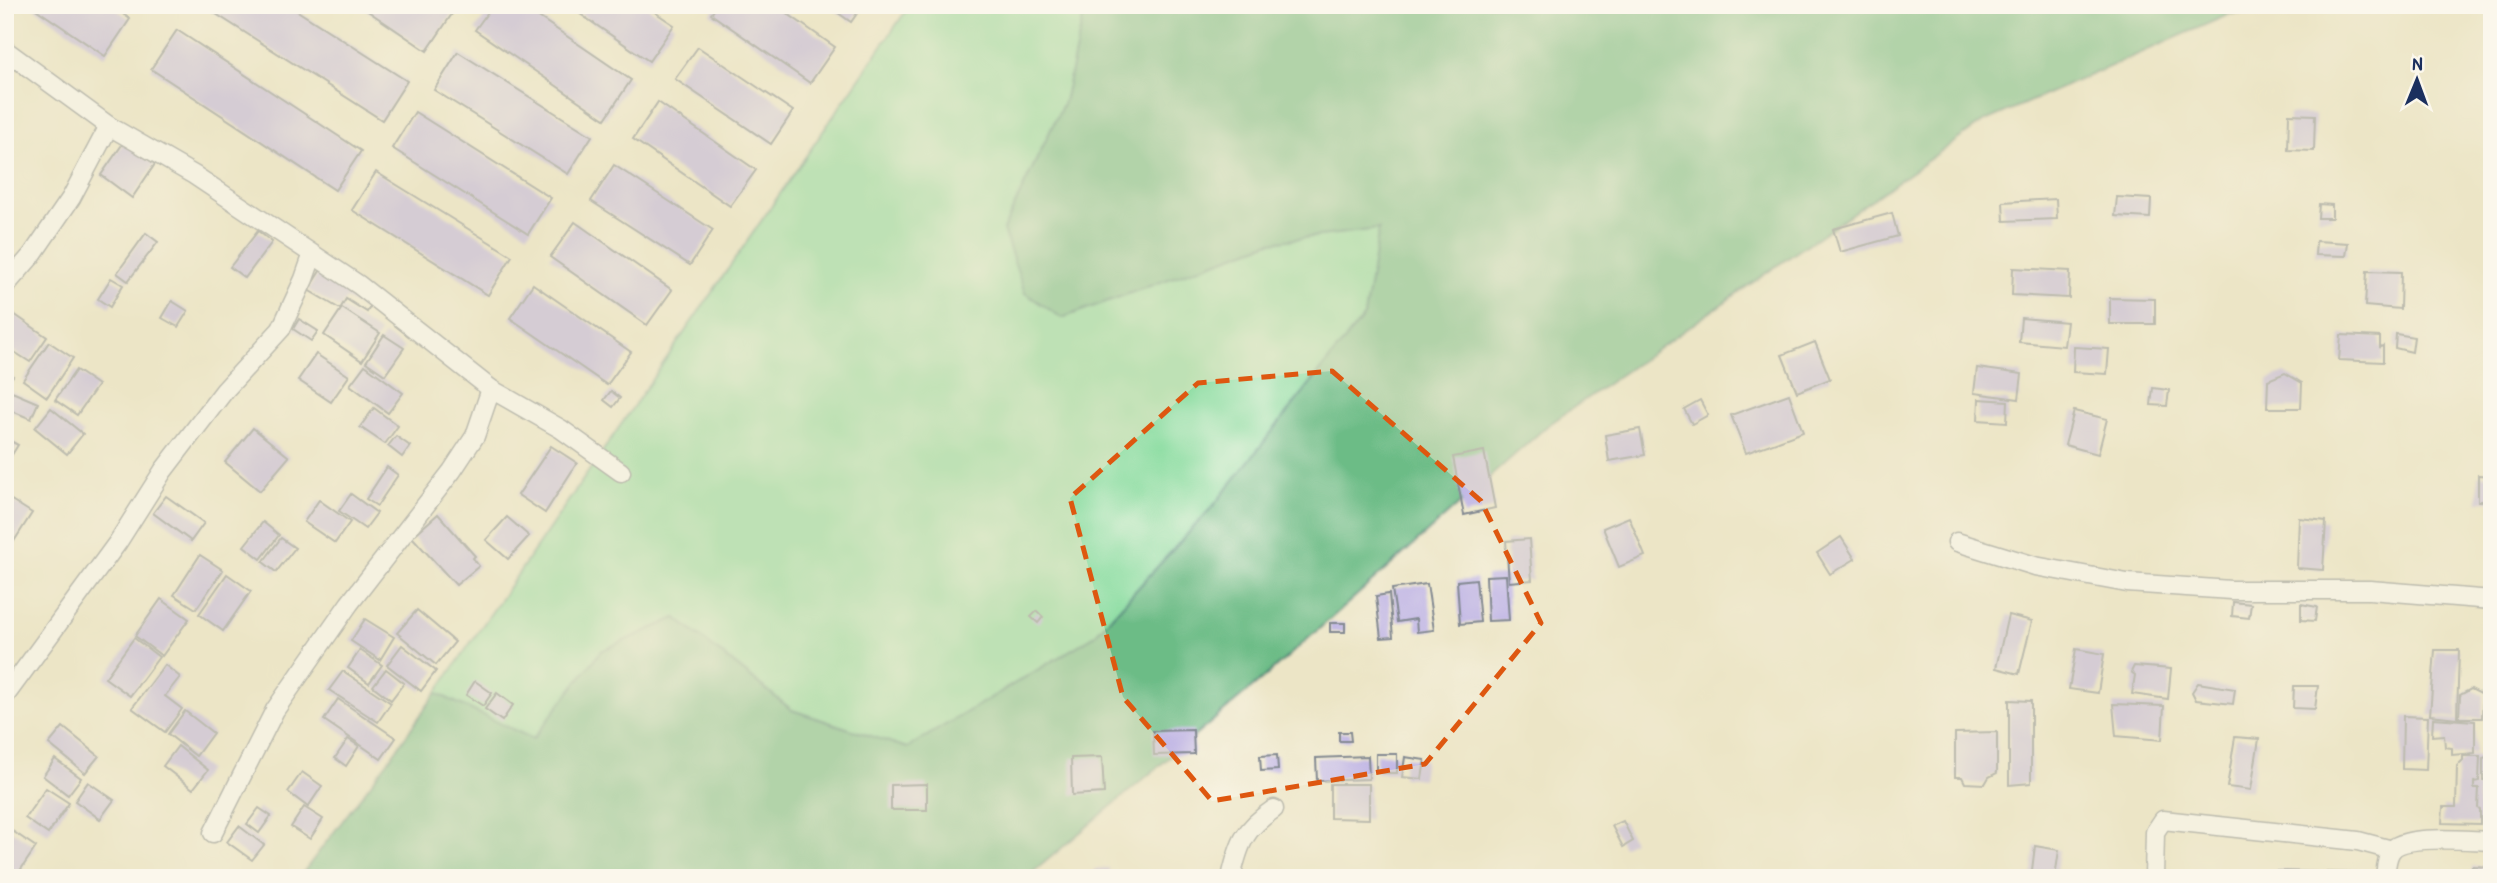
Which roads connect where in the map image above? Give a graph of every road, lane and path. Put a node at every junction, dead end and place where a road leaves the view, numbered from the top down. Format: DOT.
graph roads {
  1 [pos="5,50"];
  2 [pos="109,126"];
  3 [pos="312,256"];
  4 [pos="5,286"];
  5 [pos="491,389"];
  6 [pos="621,471"];
  7 [pos="1956,542"];
  8 [pos="2492,600"];
  9 [pos="5,696"];
  10 [pos="1274,809"];
  11 [pos="213,833"];
  12 [pos="2492,841"];
  13 [pos="2392,850"];
  14 [pos="1231,878"];
  15 [pos="2154,878"];
  16 [pos="2385,878"];
  1 -- 2 [label="street"];
  2 -- 3 [label="street"];
  2 -- 4 [label="street"];
  3 -- 5 [label="street"];
  3 -- 9 [label="street"];
  5 -- 6 [label="street"];
  5 -- 11 [label="street"];
  7 -- 8 [label="street"];
  10 -- 14 [label="street"];
  12 -- 13 [label="street"];
  13 -- 15 [label="street"];
  13 -- 16 [label="street"];
}
